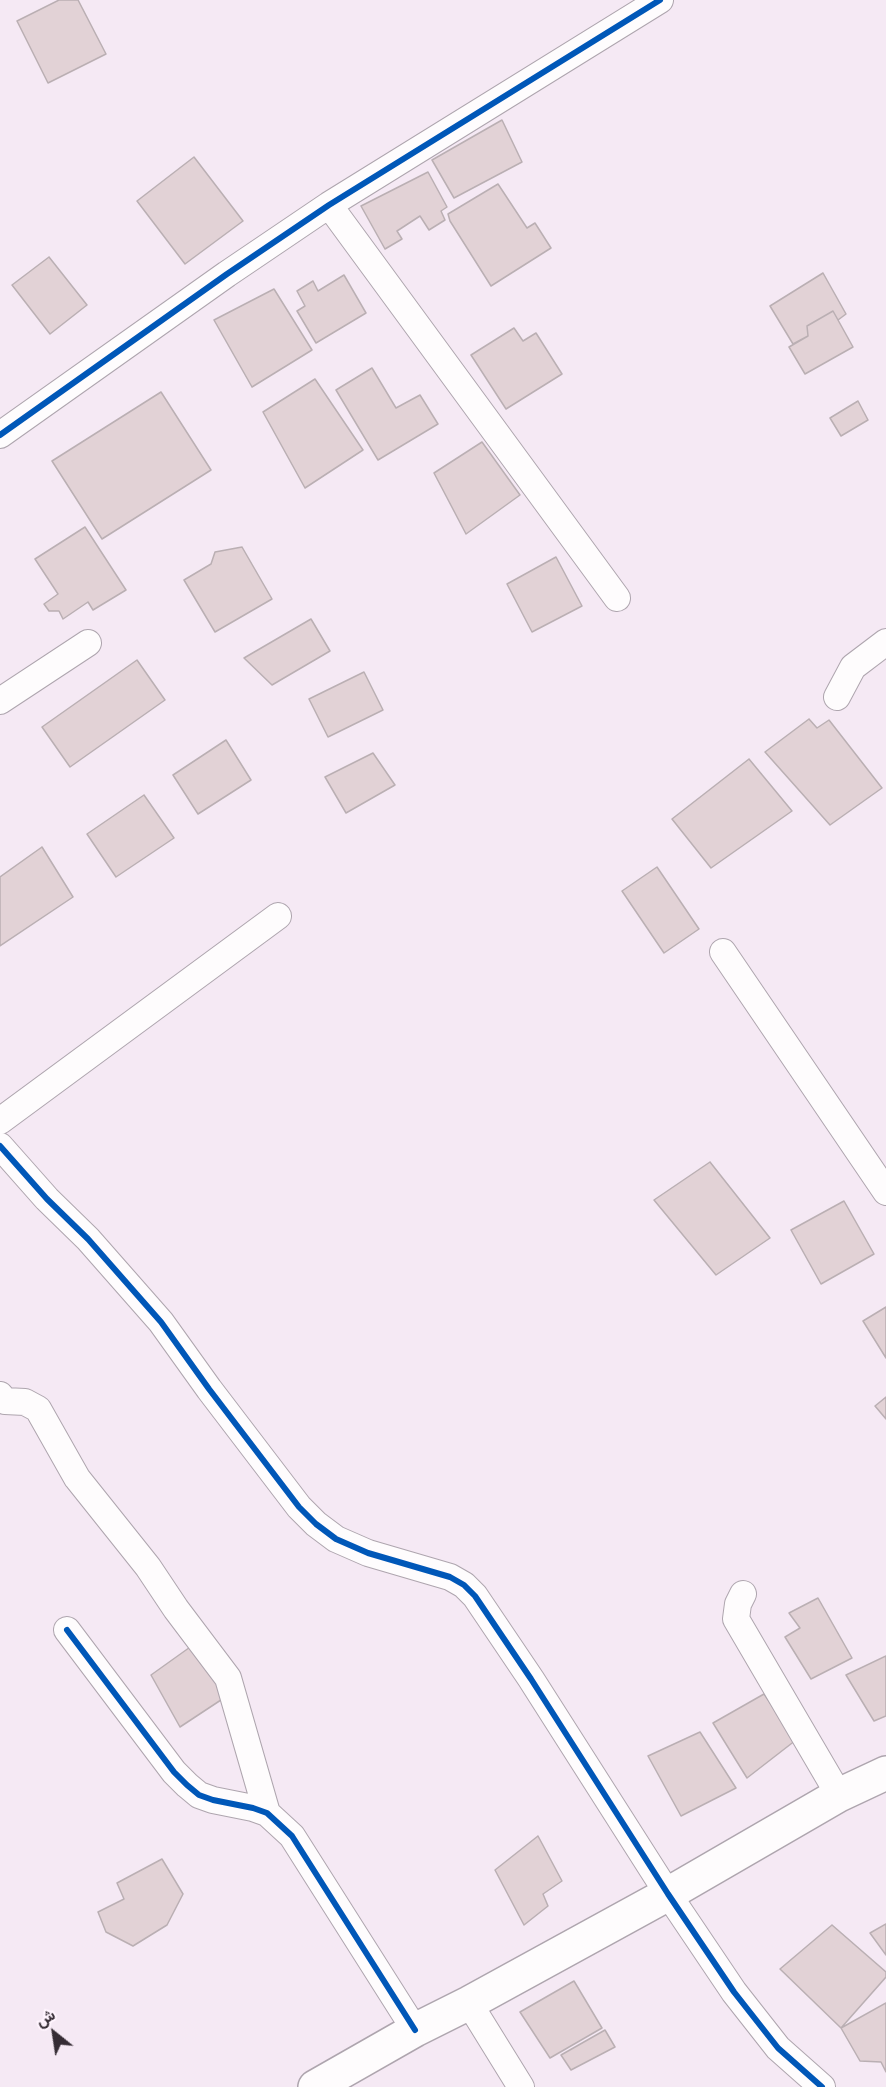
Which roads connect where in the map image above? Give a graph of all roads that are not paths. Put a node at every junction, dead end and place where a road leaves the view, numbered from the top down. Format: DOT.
graph roads {
  1 [pos="660,0"];
  2 [pos="329,205"];
  3 [pos="0,435"];
  4 [pos="617,598"];
  5 [pos="886,642"];
  6 [pos="88,643"];
  7 [pos="837,697"];
  8 [pos="0,701"];
  9 [pos="278,916"];
  10 [pos="723,952"];
  11 [pos="0,1122"];
  12 [pos="0,1146"];
  13 [pos="886,1192"];
  14 [pos="0,1395"];
  15 [pos="743,1594"];
  16 [pos="67,1630"];
  17 [pos="886,1774"];
  18 [pos="839,1795"];
  19 [pos="267,1813"];
  20 [pos="668,1894"];
  21 [pos="469,2003"];
  22 [pos="415,2030"];
  23 [pos="315,2087"];
  24 [pos="521,2087"];
  25 [pos="822,2087"];
  1 -- 2 [label="street"];
  2 -- 3 [label="street"];
  2 -- 4 [label="street"];
  5 -- 7 [label="street"];
  6 -- 8 [label="street"];
  9 -- 11 [label="street"];
  10 -- 13 [label="street"];
  12 -- 20 [label="street"];
  14 -- 19 [label="street"];
  15 -- 18 [label="street"];
  16 -- 19 [label="street"];
  17 -- 18 [label="street"];
  18 -- 20 [label="street"];
  19 -- 22 [label="street"];
  20 -- 21 [label="street"];
  20 -- 25 [label="street"];
  21 -- 22 [label="street"];
  21 -- 24 [label="street"];
  22 -- 23 [label="street"];
}
